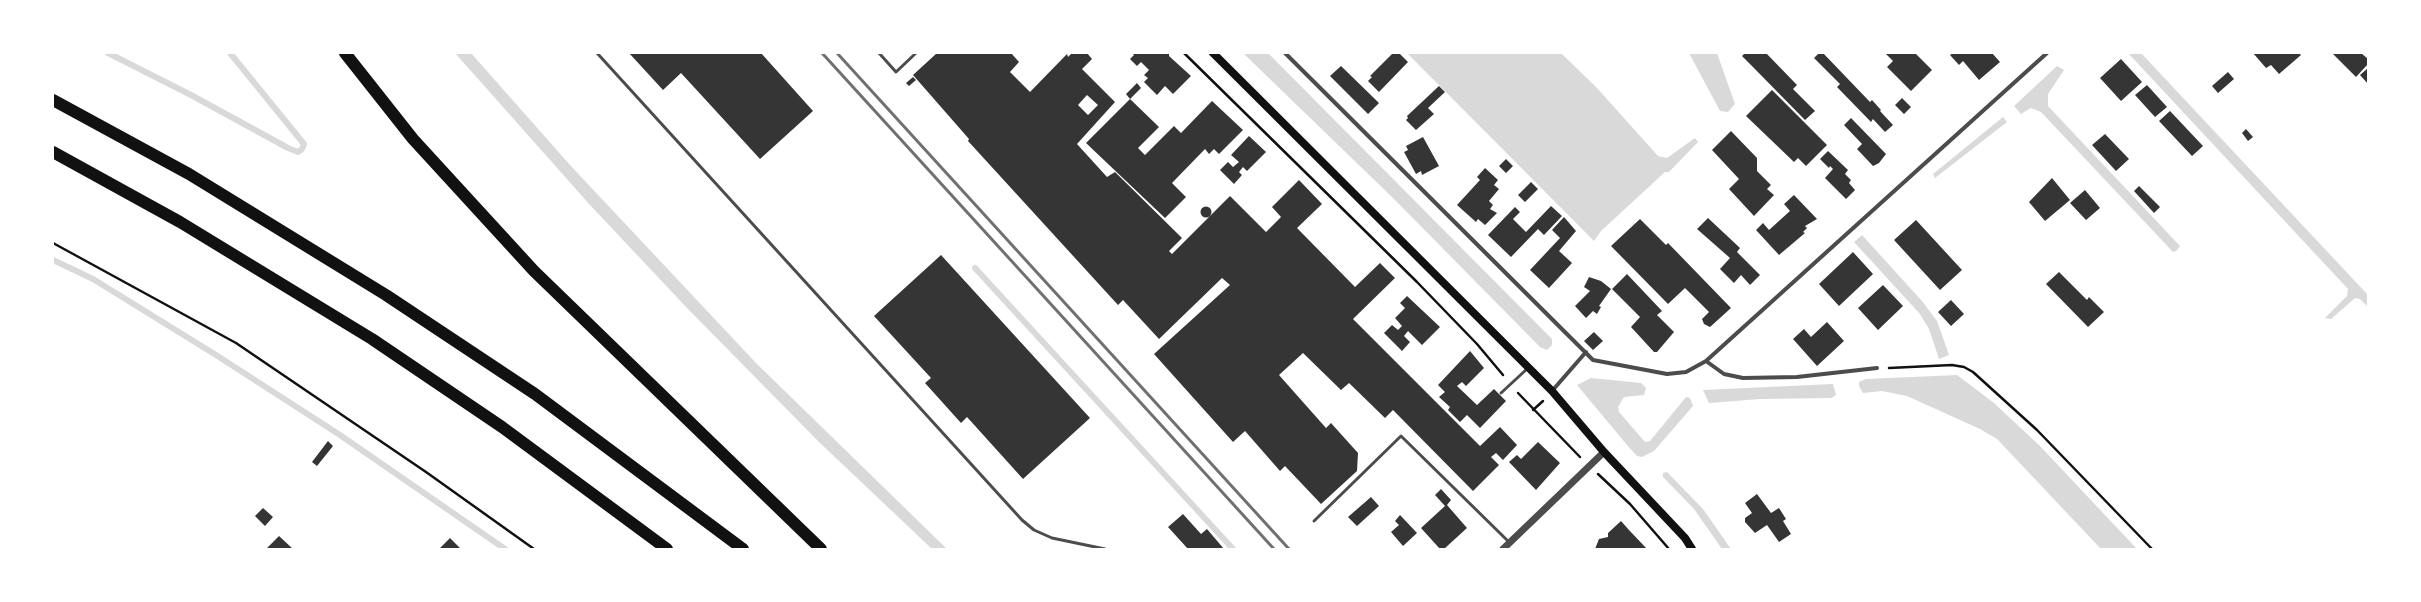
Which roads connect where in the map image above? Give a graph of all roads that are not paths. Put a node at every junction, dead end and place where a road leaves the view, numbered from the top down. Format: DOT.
graph roads {
  1 [pos="345,53"];
  2 [pos="597,53"];
  3 [pos="879,53"];
  4 [pos="916,53"];
  5 [pos="1213,53"];
  6 [pos="1285,53"];
  7 [pos="2047,53"];
  8 [pos="53,100"];
  9 [pos="53,152"];
  10 [pos="1586,352"];
  11 [pos="1706,361"];
  12 [pos="1529,367"];
  13 [pos="1877,368"];
  14 [pos="1552,391"];
  15 [pos="1501,393"];
  16 [pos="1604,452"];
  17 [pos="1314,521"];
  18 [pos="1510,543"];
  19 [pos="667,549"];
  20 [pos="743,549"];
  21 [pos="821,549"];
  22 [pos="1105,549"];
  23 [pos="1503,549"];
  24 [pos="1692,549"];
  1 -- 21 [label="highway"];
  2 -- 22 [label="lane"];
  3 -- 4 [label="lane"];
  5 -- 12 [label="main road"];
  6 -- 10 [label="street"];
  7 -- 11 [label="street"];
  8 -- 20 [label="highway"];
  9 -- 19 [label="highway"];
  10 -- 11 [label="street"];
  10 -- 14 [label="street"];
  11 -- 13 [label="street"];
  12 -- 14 [label="main road"];
  12 -- 15 [label="lane"];
  14 -- 16 [label="main road"];
  16 -- 18 [label="street"];
  16 -- 24 [label="main road"];
  17 -- 18 [label="lane"];
  18 -- 23 [label="street"];
}
